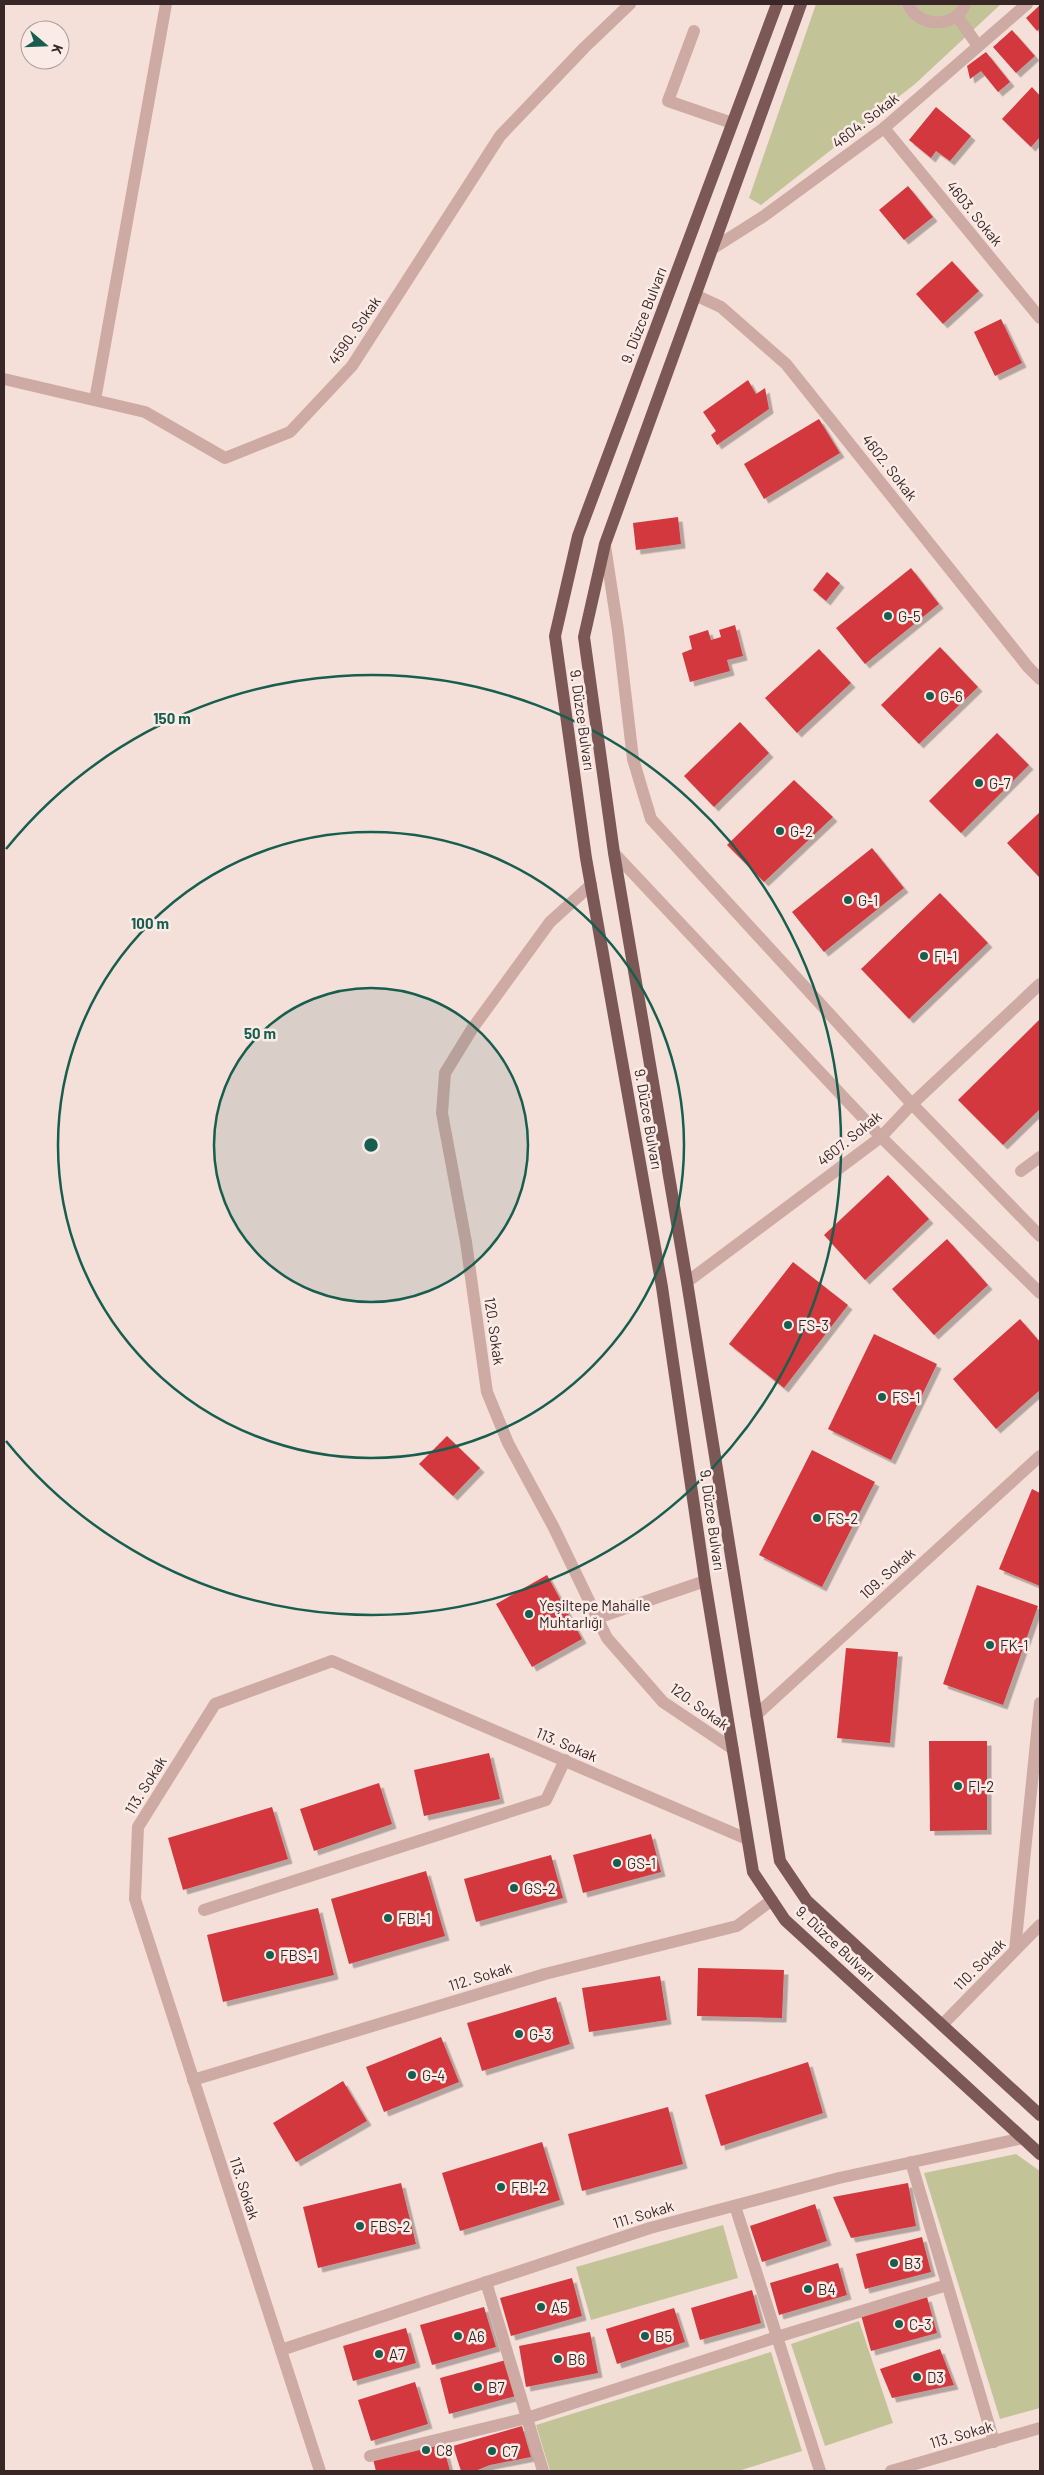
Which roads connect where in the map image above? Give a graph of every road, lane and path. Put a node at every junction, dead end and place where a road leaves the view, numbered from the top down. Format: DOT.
graph roads {
  1 [pos="166,4"];
  2 [pos="630,4"];
  3 [pos="777,4"];
  4 [pos="802,4"];
  5 [pos="908,4"];
  6 [pos="966,4"];
  7 [pos="1027,4"];
  8 [pos="957,16"];
  9 [pos="694,31"];
  10 [pos="978,46"];
  11 [pos="732,123"];
  12 [pos="884,128"];
  13 [pos="712,249"];
  14 [pos="695,296"];
  15 [pos="1040,318"];
  16 [pos="4,379"];
  17 [pos="95,400"];
  18 [pos="605,544"];
  19 [pos="1040,679"];
  20 [pos="614,854"];
  21 [pos="591,885"];
  22 [pos="1040,984"];
  23 [pos="912,1104"];
  24 [pos="881,1137"];
  25 [pos="1040,1157"];
  26 [pos="1021,1172"];
  27 [pos="1040,1236"];
  28 [pos="687,1282"];
  29 [pos="1040,1292"];
  30 [pos="1040,1456"];
  31 [pos="705,1581"];
  32 [pos="597,1618"];
  33 [pos="1040,1703"];
  34 [pos="756,1714"];
  35 [pos="733,1749"];
  36 [pos="564,1760"];
  37 [pos="748,1839"];
  38 [pos="772,1900"];
  39 [pos="204,1910"];
  40 [pos="1040,1925"];
  41 [pos="1015,1950"];
  42 [pos="942,2025"];
  43 [pos="193,2080"];
  44 [pos="1040,2115"];
  45 [pos="1023,2138"];
  46 [pos="1040,2154"];
  47 [pos="912,2162"];
  48 [pos="735,2206"];
  49 [pos="486,2282"];
  50 [pos="948,2285"];
  51 [pos="777,2337"];
  52 [pos="281,2350"];
  53 [pos="527,2418"];
  54 [pos="1040,2428"];
  55 [pos="994,2442"];
  56 [pos="370,2456"];
  57 [pos="320,2471"];
  58 [pos="543,2471"];
  59 [pos="820,2471"];
  60 [pos="891,2471"];
  1 -- 17 [label="street"];
  2 -- 17 [label="street, 4590. Sokak"];
  3 -- 11 [label="main road, 9. Düzce Bulvarı"];
  4 -- 13 [label="main road, 9. Düzce Bulvarı"];
  5 -- 8 [label="street"];
  6 -- 8 [label="street"];
  7 -- 10 [label="street, 4604. Sokak"];
  8 -- 10 [label="street"];
  9 -- 11 [label="street"];
  10 -- 12 [label="street, 4604. Sokak"];
  11 -- 21 [label="main road, 9. Düzce Bulvarı"];
  12 -- 13 [label="street, 4604. Sokak"];
  12 -- 15 [label="street, 4603. Sokak"];
  13 -- 14 [label="main road, 9. Düzce Bulvarı"];
  14 -- 18 [label="main road, 9. Düzce Bulvarı"];
  14 -- 19 [label="street, 4602. Sokak"];
  16 -- 17 [label="street, 4590. Sokak"];
  18 -- 20 [label="main road, 9. Düzce Bulvarı"];
  18 -- 23 [label="street"];
  20 -- 24 [label="street"];
  20 -- 28 [label="main road, 9. Düzce Bulvarı"];
  21 -- 31 [label="main road, 9. Düzce Bulvarı"];
  21 -- 32 [label="street, 120. Sokak"];
  22 -- 23 [label="street, 4607. Sokak"];
  23 -- 24 [label="street, 4607. Sokak"];
  23 -- 27 [label="street"];
  24 -- 28 [label="street, 4607. Sokak"];
  24 -- 29 [label="street"];
  25 -- 26 [label="street"];
  28 -- 34 [label="main road, 9. Düzce Bulvarı"];
  30 -- 34 [label="street, 109. Sokak"];
  31 -- 32 [label="street"];
  31 -- 35 [label="main road, 9. Düzce Bulvarı"];
  32 -- 35 [label="street, 120. Sokak"];
  33 -- 41 [label="street"];
  34 -- 42 [label="main road, 9. Düzce Bulvarı"];
  35 -- 37 [label="main road, 9. Düzce Bulvarı"];
  36 -- 37 [label="street, 113. Sokak"];
  36 -- 39 [label="street"];
  36 -- 43 [label="street, 113. Sokak"];
  37 -- 38 [label="main road, 9. Düzce Bulvarı"];
  38 -- 43 [label="street, 112. Sokak"];
  38 -- 45 [label="main road, 9. Düzce Bulvarı"];
  40 -- 41 [label="street, 110. Sokak"];
  41 -- 42 [label="street, 110. Sokak"];
  42 -- 44 [label="main road, 9. Düzce Bulvarı"];
  43 -- 52 [label="street, 113. Sokak"];
  45 -- 46 [label="main road, 9. Düzce Bulvarı"];
  45 -- 47 [label="street, 111. Sokak"];
  47 -- 48 [label="street, 111. Sokak"];
  47 -- 50 [label="street"];
  48 -- 49 [label="street, 111. Sokak"];
  48 -- 51 [label="street"];
  49 -- 52 [label="street, 111. Sokak"];
  49 -- 53 [label="street"];
  50 -- 51 [label="street"];
  50 -- 55 [label="street"];
  51 -- 53 [label="street"];
  51 -- 59 [label="street"];
  52 -- 57 [label="street, 113. Sokak"];
  53 -- 56 [label="street"];
  53 -- 58 [label="street"];
  54 -- 55 [label="street, 113. Sokak"];
  55 -- 60 [label="street, 113. Sokak"];
}
